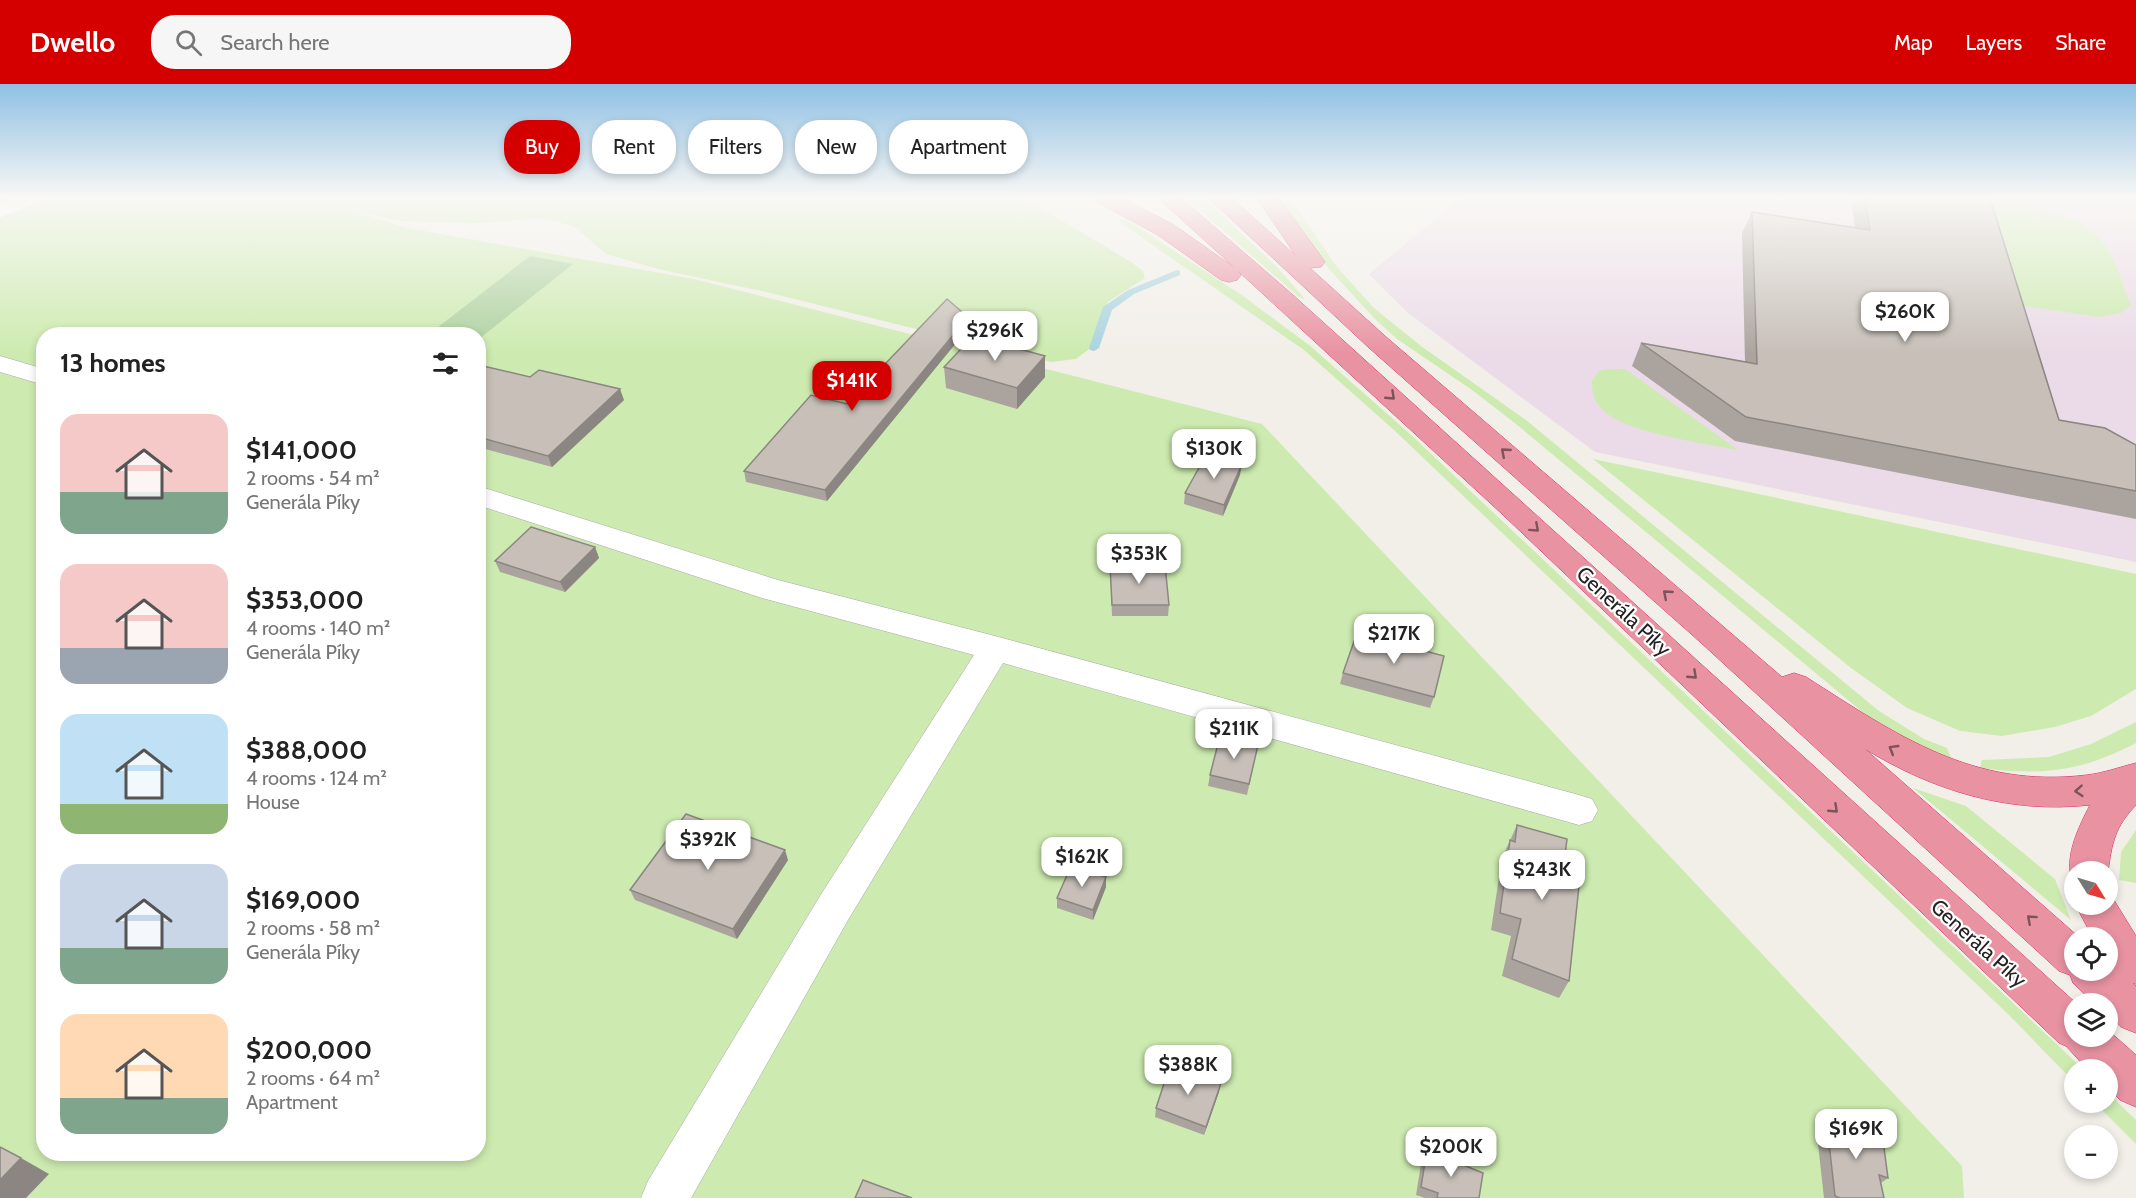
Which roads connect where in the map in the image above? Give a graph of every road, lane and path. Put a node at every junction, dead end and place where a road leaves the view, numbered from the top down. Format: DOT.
graph roads {
  1 [pos="1199,250"];
  2 [pos="1237,250"];
  3 [pos="1269,250"];
  4 [pos="1301,250"];
  5 [pos="1362,348"];
  6 [pos="0,364"];
  7 [pos="36,375"];
  8 [pos="486,498"];
  9 [pos="1711,633"];
  10 [pos="995,648"];
  11 [pos="2136,779"];
  12 [pos="1579,810"];
  13 [pos="2090,861"];
  14 [pos="2101,915"];
  15 [pos="2064,949"];
  16 [pos="2136,965"];
  17 [pos="2100,981"];
  18 [pos="2136,1013"];
  19 [pos="2064,1020"];
  20 [pos="2095,1047"];
  21 [pos="2136,1085"];
  22 [pos="665,1198"];
  1 -- 5 [label="highway"];
  2 -- 5 [label="highway, Generála Píky"];
  3 -- 5 [label="highway, Generála Píky"];
  4 -- 5 [label="highway"];
  9 -- 5 [label="highway, Generála Píky, one-way"];
  5 -- 19 [label="highway, Generála Píky, one-way"];
  6 -- 7 [label="street"];
  8 -- 10 [label="street"];
  11 -- 9 [label="highway, one-way"];
  15 -- 9 [label="highway, Generála Píky, one-way"];
  10 -- 12 [label="street"];
  10 -- 22 [label="street"];
  11 -- 13 [label="highway"];
  14 -- 16 [label="highway"];
  17 -- 18 [label="highway"];
  20 -- 21 [label="highway"];
}
